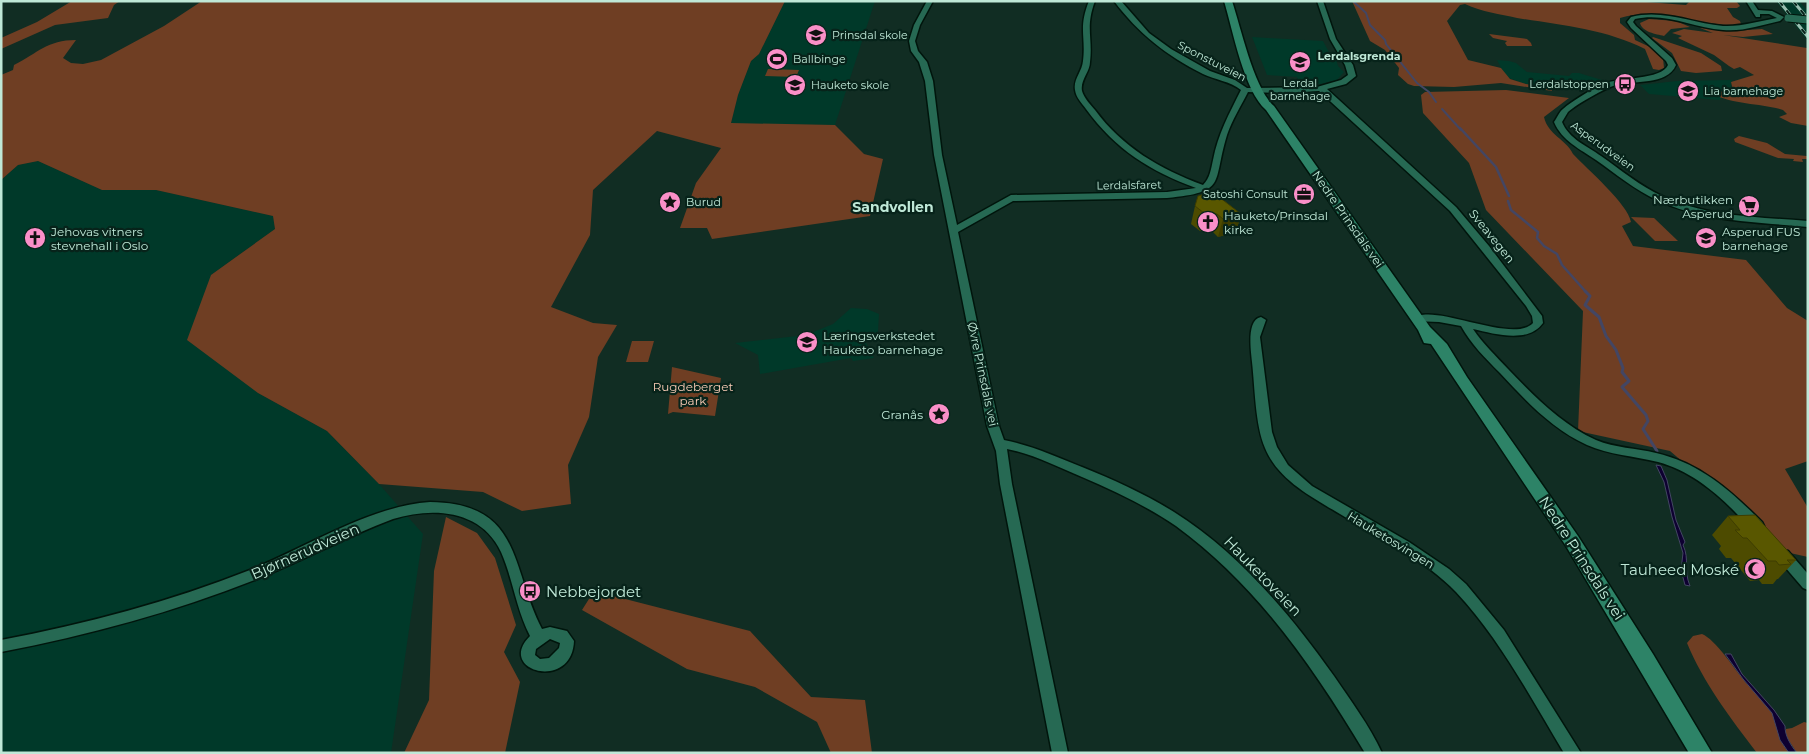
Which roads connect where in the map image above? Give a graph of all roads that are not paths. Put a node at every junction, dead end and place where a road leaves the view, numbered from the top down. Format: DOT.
graph roads {
  1 [pos="930,1"];
  2 [pos="1092,1"];
  3 [pos="1117,1"];
  4 [pos="1228,1"];
  5 [pos="1320,1"];
  6 [pos="1750,2"];
  7 [pos="1767,12"];
  8 [pos="1758,17"];
  9 [pos="1780,17"];
  10 [pos="1808,20"];
  11 [pos="1322,89"];
  12 [pos="1245,90"];
  13 [pos="1260,90"];
  14 [pos="1204,188"];
  15 [pos="1808,224"];
  16 [pos="954,231"];
  17 [pos="1261,320"];
  18 [pos="1464,322"];
  19 [pos="1422,325"];
  20 [pos="999,442"];
  21 [pos="1808,584"];
  22 [pos="538,637"];
  23 [pos="1,646"];
  24 [pos="1060,753"];
  25 [pos="1374,753"];
  26 [pos="1573,753"];
  27 [pos="1701,753"];
  1 -- 16 [label="street, Øvre Prinsdals vei"];
  2 -- 14 [label="street"];
  3 -- 12 [label="street, Sponstuveien"];
  4 -- 13 [label="main road, Nedre Prinsdals vei"];
  5 -- 11 [label="street, Sponstuveien"];
  6 -- 7 [label="street"];
  6 -- 8 [label="street"];
  7 -- 8 [label="street, Asperudveien"];
  7 -- 9 [label="street, Asperudveien"];
  8 -- 9 [label="street, Asperudveien"];
  8 -- 15 [label="street, Asperudveien"];
  9 -- 10 [label="street, Asperudveien, bridge"];
  11 -- 13 [label="street, Sponstuveien"];
  11 -- 18 [label="street, Sveavegen"];
  12 -- 13 [label="street, Sponstuveien"];
  12 -- 14 [label="street"];
  13 -- 19 [label="main road, Nedre Prinsdals vei"];
  14 -- 16 [label="street, Lerdalsfaret"];
  16 -- 20 [label="street, Øvre Prinsdals vei"];
  17 -- 26 [label="street, Hauketosvingen"];
  18 -- 19 [label="street, Sveavegen"];
  18 -- 21 [label="street"];
  19 -- 27 [label="main road, Nedre Prinsdals vei"];
  20 -- 24 [label="street, Øvre Prinsdals vei"];
  20 -- 25 [label="street, Hauketoveien"];
  22 -- 23 [label="street, Bjørnerudveien"];
}
